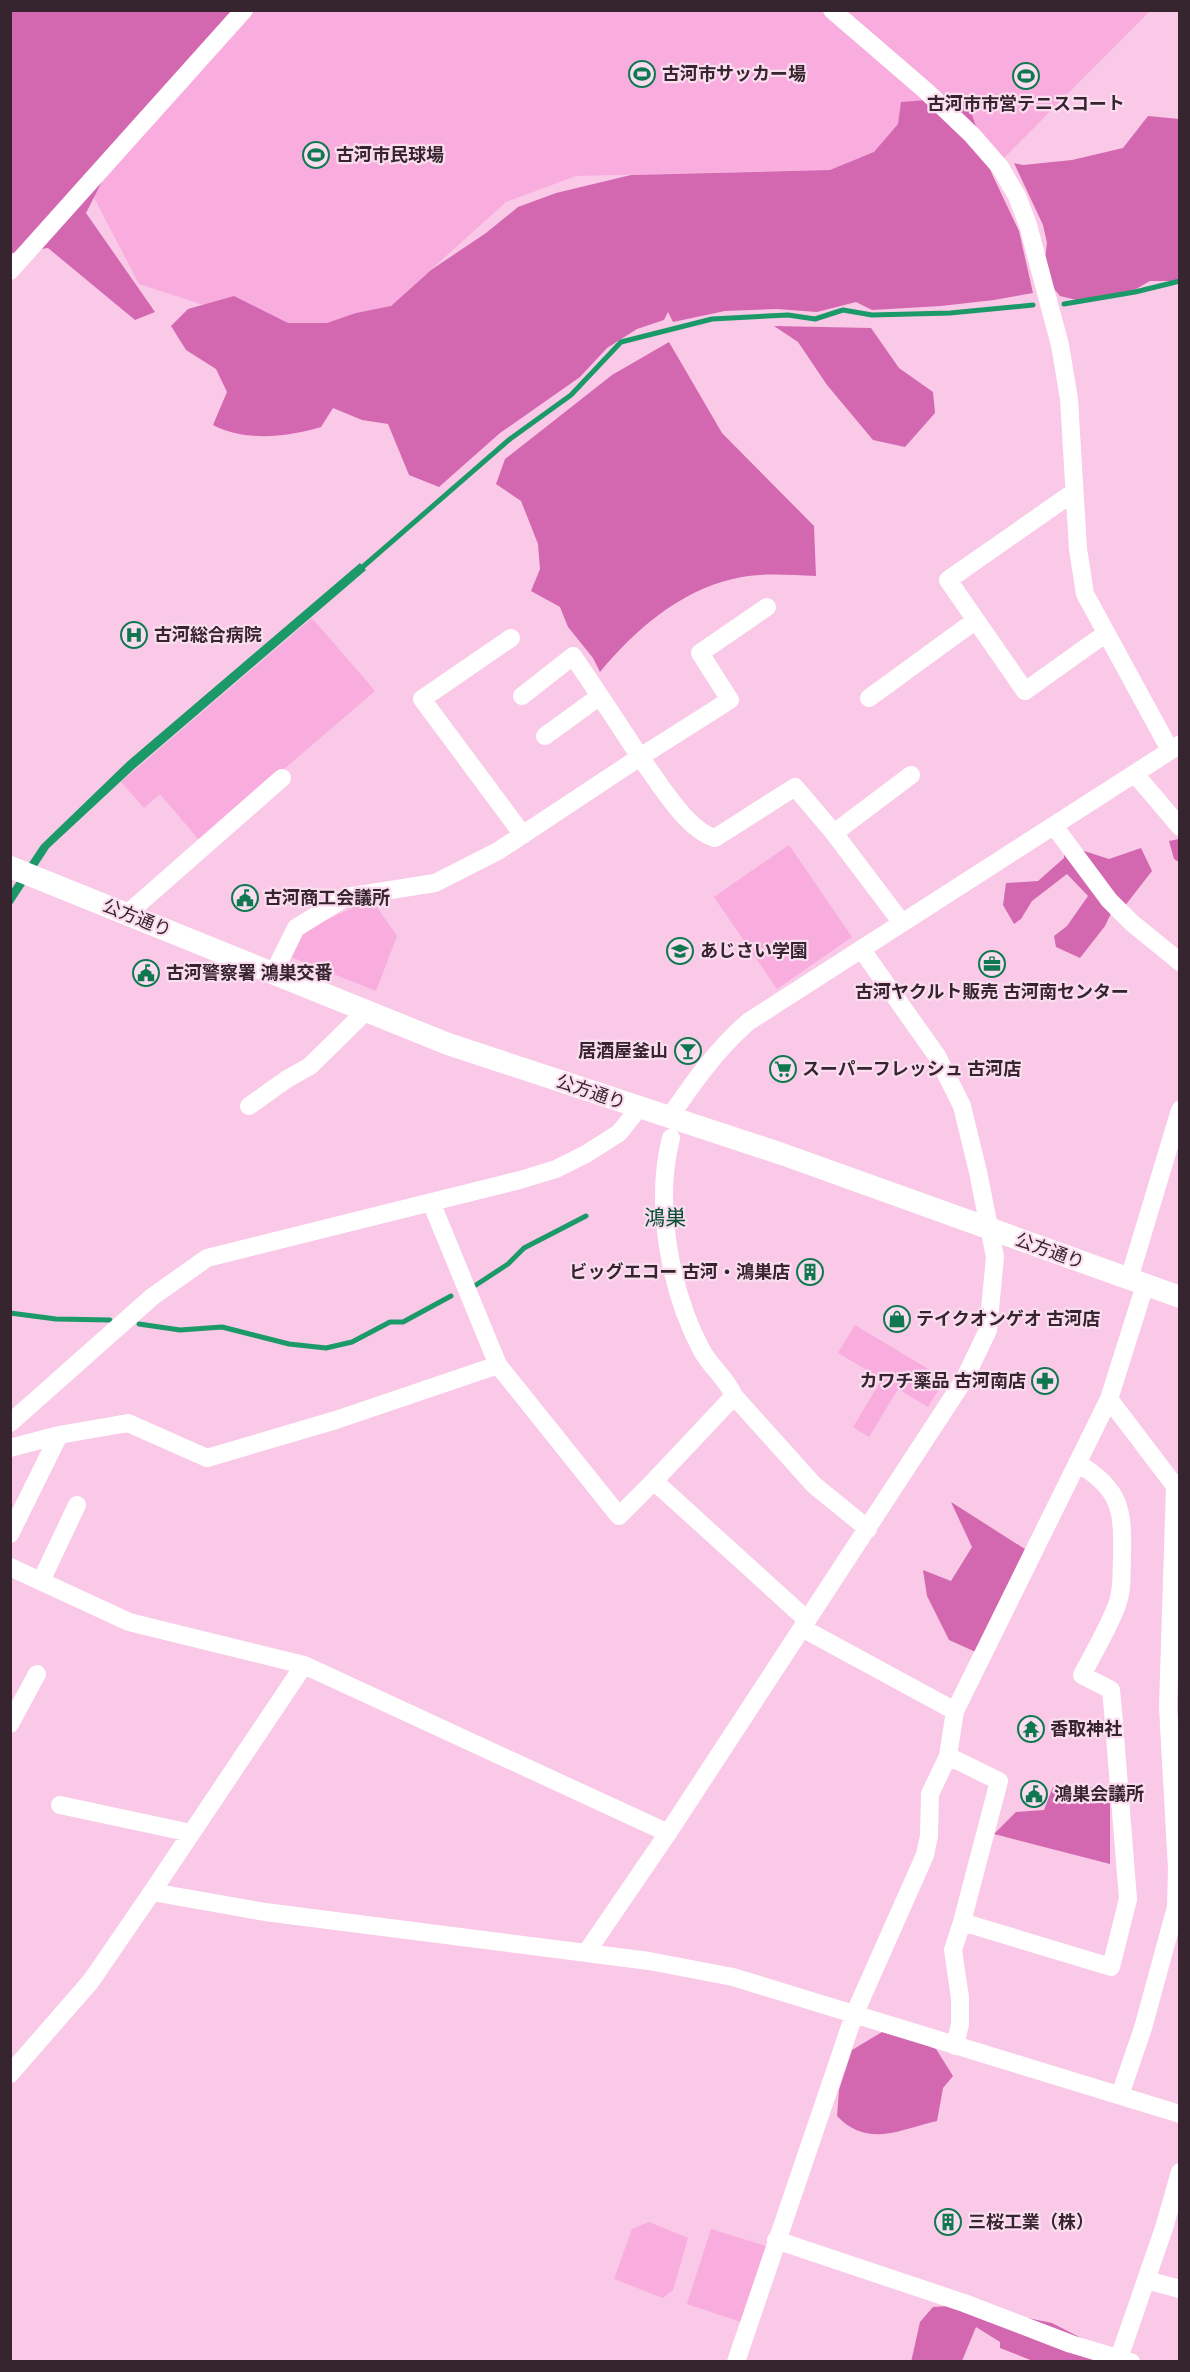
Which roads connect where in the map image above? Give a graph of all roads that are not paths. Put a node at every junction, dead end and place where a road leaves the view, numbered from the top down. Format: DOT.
graph roads {
  1 [pos="244,10"];
  2 [pos="832,10"];
  3 [pos="10,271"];
  4 [pos="1074,492"];
  5 [pos="767,607"];
  6 [pos="976,620"];
  7 [pos="1105,634"];
  8 [pos="511,638"];
  9 [pos="522,696"];
  10 [pos="600,696"];
  11 [pos="869,698"];
  12 [pos="545,736"];
  13 [pos="1175,747"];
  14 [pos="639,757"];
  15 [pos="1135,774"];
  16 [pos="911,775"];
  17 [pos="282,778"];
  18 [pos="1054,826"];
  19 [pos="1179,827"];
  20 [pos="834,833"];
  21 [pos="523,835"];
  22 [pos="10,867"];
  23 [pos="128,914"];
  24 [pos="902,923"];
  25 [pos="862,950"];
  26 [pos="1179,962"];
  27 [pos="273,974"];
  28 [pos="366,1011"];
  29 [pos="249,1106"];
  30 [pos="639,1108"];
  31 [pos="1179,1110"];
  32 [pos="670,1128"];
  33 [pos="431,1202"];
  34 [pos="991,1230"];
  35 [pos="1137,1282"];
  36 [pos="1179,1297"];
  37 [pos="498,1365"];
  38 [pos="734,1396"];
  39 [pos="1109,1399"];
  40 [pos="10,1424"];
  41 [pos="59,1435"];
  42 [pos="10,1448"];
  43 [pos="1077,1463"];
  44 [pos="654,1481"];
  45 [pos="1177,1486"];
  46 [pos="77,1505"];
  47 [pos="868,1529"];
  48 [pos="10,1533"];
  49 [pos="10,1567"];
  50 [pos="40,1581"];
  51 [pos="805,1624"];
  52 [pos="304,1665"];
  53 [pos="37,1674"];
  54 [pos="955,1711"];
  55 [pos="10,1724"];
  56 [pos="948,1756"];
  57 [pos="1175,1758"];
  58 [pos="60,1805"];
  59 [pos="191,1833"];
  60 [pos="668,1833"];
  61 [pos="152,1892"];
  62 [pos="962,1922"];
  63 [pos="586,1953"];
  64 [pos="854,2015"];
  65 [pos="955,2046"];
  66 [pos="10,2074"];
  67 [pos="1120,2095"];
  68 [pos="1179,2112"];
  69 [pos="1179,2172"];
  70 [pos="776,2240"];
  71 [pos="1146,2280"];
  72 [pos="1179,2289"];
  73 [pos="1125,2360"];
  74 [pos="736,2361"];
  1 -- 3 [label="street"];
  2 -- 4 [label="street"];
  4 -- 6 [label="street"];
  4 -- 7 [label="street"];
  5 -- 14 [label="street"];
  6 -- 7 [label="street"];
  6 -- 11 [label="street"];
  7 -- 13 [label="street"];
  8 -- 21 [label="street"];
  9 -- 10 [label="street"];
  10 -- 12 [label="street"];
  10 -- 14 [label="street"];
  13 -- 15 [label="street"];
  14 -- 20 [label="street"];
  14 -- 21 [label="street"];
  15 -- 18 [label="street"];
  15 -- 19 [label="street"];
  16 -- 20 [label="street"];
  17 -- 23 [label="street"];
  18 -- 24 [label="street"];
  18 -- 26 [label="street"];
  20 -- 24 [label="street"];
  21 -- 27 [label="street"];
  22 -- 23 [label="street, 公方通り"];
  23 -- 27 [label="street, 公方通り"];
  24 -- 25 [label="street"];
  25 -- 32 [label="street"];
  25 -- 34 [label="street"];
  27 -- 28 [label="street, 公方通り"];
  28 -- 29 [label="street"];
  28 -- 30 [label="street, 公方通り"];
  30 -- 32 [label="street, 公方通り"];
  30 -- 33 [label="street"];
  31 -- 35 [label="street"];
  32 -- 34 [label="street, 公方通り"];
  32 -- 38 [label="street"];
  33 -- 37 [label="street"];
  33 -- 40 [label="street"];
  34 -- 35 [label="street, 公方通り"];
  34 -- 47 [label="street"];
  35 -- 36 [label="street, 公方通り"];
  35 -- 39 [label="street"];
  37 -- 41 [label="street"];
  37 -- 44 [label="street"];
  38 -- 44 [label="street"];
  38 -- 47 [label="street"];
  39 -- 43 [label="street"];
  39 -- 45 [label="street"];
  41 -- 42 [label="street"];
  41 -- 48 [label="street"];
  43 -- 54 [label="street"];
  43 -- 62 [label="street"];
  44 -- 51 [label="street"];
  45 -- 57 [label="street"];
  46 -- 50 [label="street"];
  47 -- 51 [label="street"];
  49 -- 50 [label="street"];
  50 -- 52 [label="street"];
  51 -- 54 [label="street"];
  51 -- 60 [label="street"];
  52 -- 59 [label="street"];
  52 -- 60 [label="street"];
  53 -- 55 [label="street"];
  54 -- 56 [label="street"];
  56 -- 62 [label="street"];
  56 -- 64 [label="street"];
  57 -- 67 [label="street"];
  58 -- 59 [label="street"];
  59 -- 61 [label="street"];
  60 -- 63 [label="street"];
  61 -- 63 [label="street"];
  61 -- 66 [label="street"];
  62 -- 65 [label="street"];
  63 -- 64 [label="street"];
  64 -- 65 [label="street"];
  64 -- 70 [label="street"];
  65 -- 67 [label="street"];
  67 -- 68 [label="street"];
  69 -- 71 [label="street"];
  70 -- 73 [label="street"];
  70 -- 74 [label="street"];
  71 -- 72 [label="street"];
  71 -- 73 [label="street"];
}
